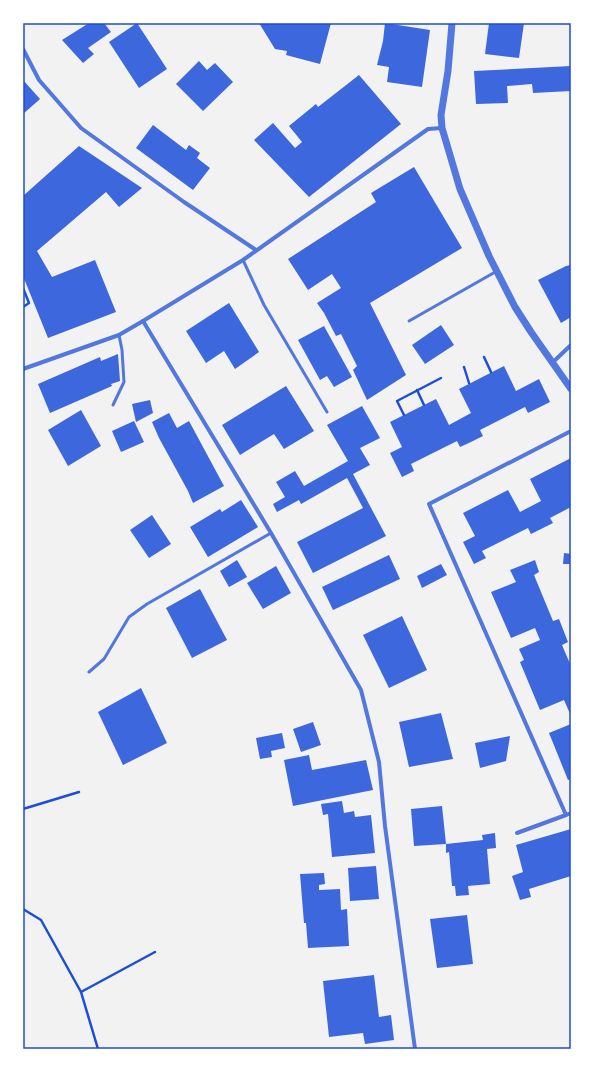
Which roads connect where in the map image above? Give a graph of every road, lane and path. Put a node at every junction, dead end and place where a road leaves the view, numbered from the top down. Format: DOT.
graph roads {
  1 [pos="452,23"];
  2 [pos="23,49"];
  3 [pos="442,128"];
  4 [pos="256,250"];
  5 [pos="243,260"];
  6 [pos="497,271"];
  7 [pos="23,288"];
  8 [pos="23,307"];
  9 [pos="409,320"];
  10 [pos="143,321"];
  11 [pos="119,334"];
  12 [pos="571,346"];
  13 [pos="484,357"];
  14 [pos="552,363"];
  15 [pos="464,367"];
  16 [pos="23,370"];
  17 [pos="491,372"];
  18 [pos="441,378"];
  19 [pos="469,383"];
  20 [pos="571,389"];
  21 [pos="417,390"];
  22 [pos="113,405"];
  23 [pos="424,405"];
  24 [pos="327,412"];
  25 [pos="404,415"];
  26 [pos="571,431"];
  27 [pos="271,533"];
  28 [pos="89,672"];
  29 [pos="78,792"];
  30 [pos="23,809"];
  31 [pos="571,813"];
  32 [pos="566,815"];
  33 [pos="517,833"];
  34 [pos="23,909"];
  35 [pos="155,952"];
  36 [pos="81,992"];
  37 [pos="98,1049"];
  38 [pos="415,1049"];
  1 -- 3 [label="street"];
  2 -- 4 [label="street"];
  3 -- 4 [label="street"];
  3 -- 6 [label="street"];
  4 -- 5 [label="street"];
  5 -- 10 [label="street"];
  5 -- 24 [label="lane"];
  6 -- 9 [label="lane"];
  6 -- 14 [label="street"];
  7 -- 8 [label="path"];
  10 -- 11 [label="street"];
  10 -- 27 [label="street"];
  11 -- 16 [label="street"];
  11 -- 22 [label="lane"];
  12 -- 14 [label="street"];
  13 -- 17 [label="path"];
  14 -- 20 [label="street"];
  15 -- 19 [label="path"];
  18 -- 21 [label="path"];
  21 -- 23 [label="path"];
  21 -- 25 [label="path"];
  26 -- 32 [label="street"];
  27 -- 28 [label="lane"];
  27 -- 38 [label="street"];
  29 -- 30 [label="path"];
  31 -- 32 [label="street"];
  32 -- 33 [label="street"];
  34 -- 36 [label="path"];
  35 -- 36 [label="path"];
  36 -- 37 [label="path"];
}
